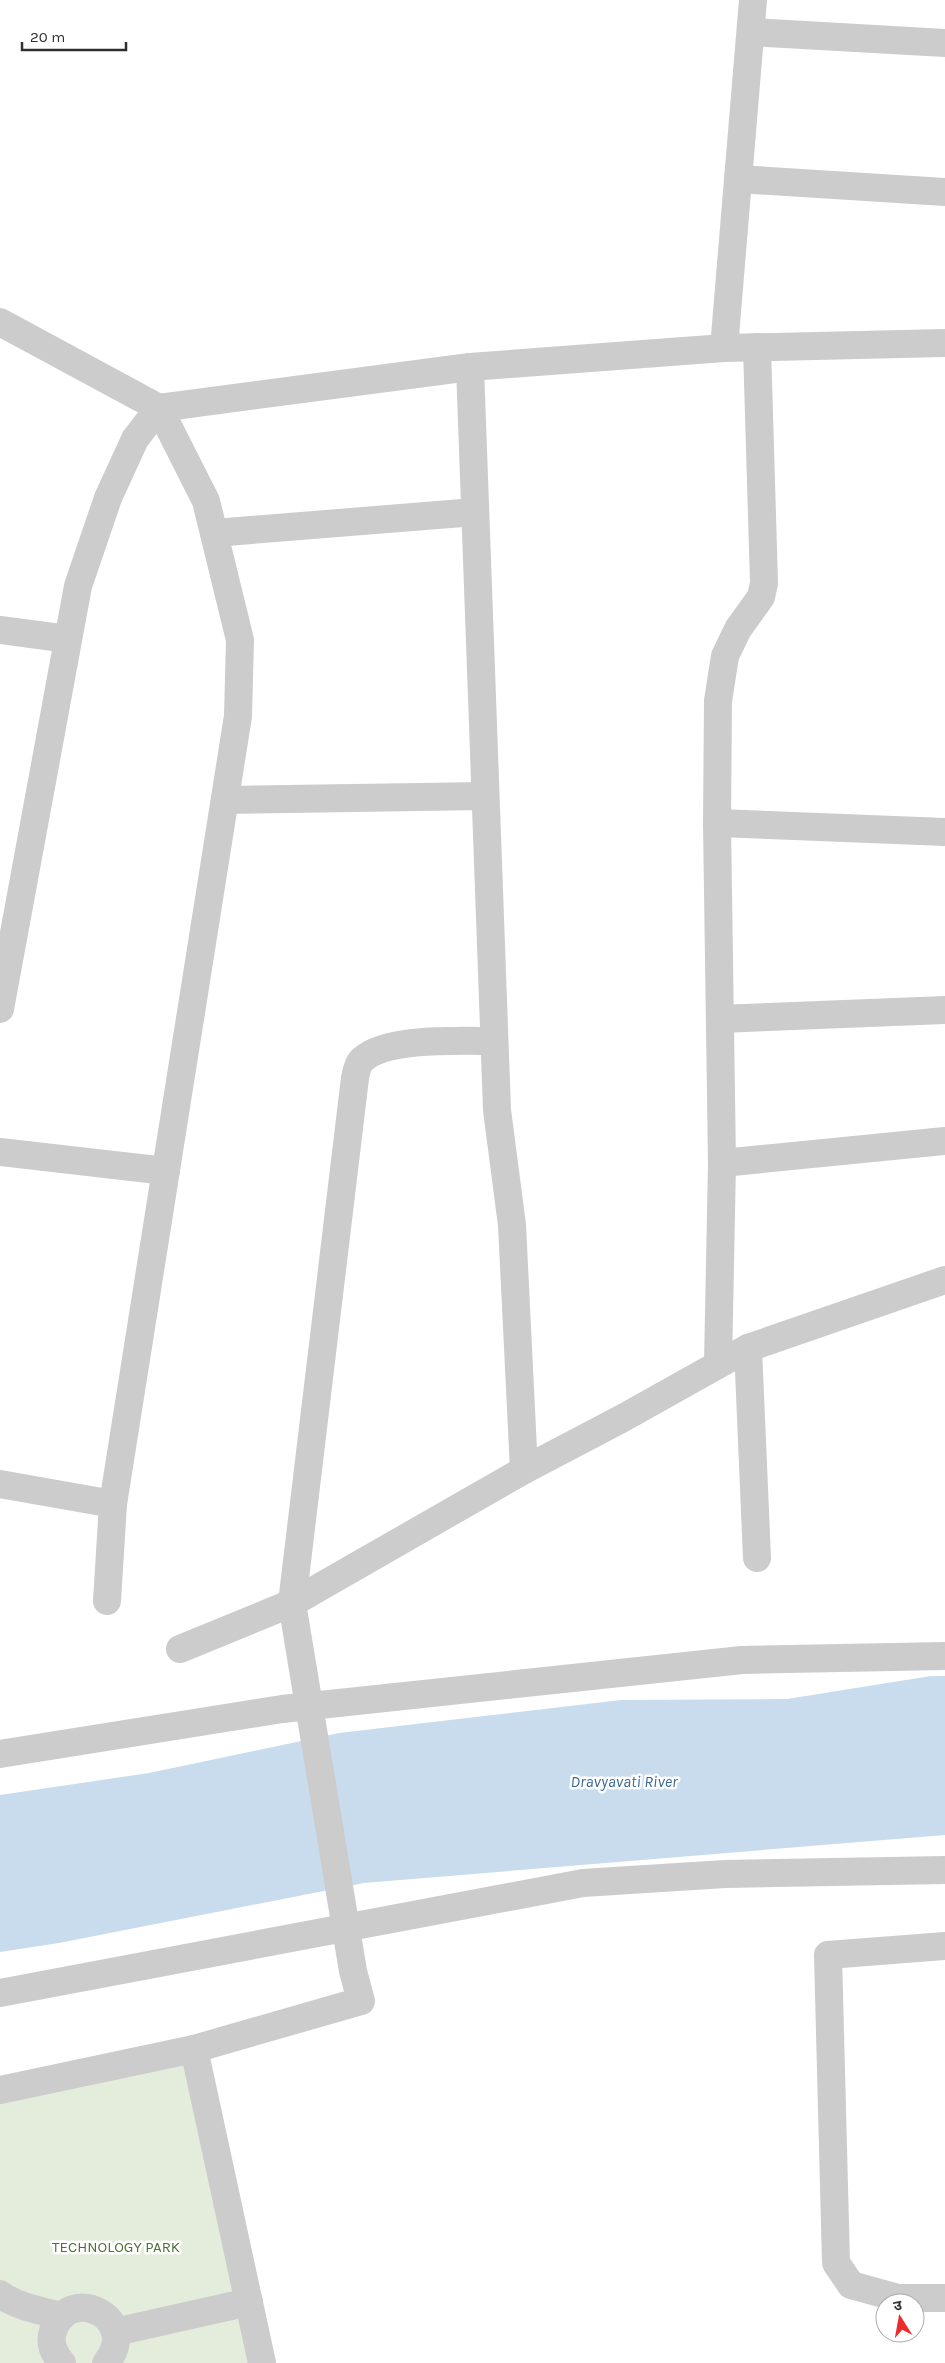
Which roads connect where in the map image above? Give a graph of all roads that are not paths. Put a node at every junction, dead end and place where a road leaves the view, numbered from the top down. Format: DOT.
graph roads {
  1 [pos="754,0"];
  2 [pos="751,32"];
  3 [pos="945,43"];
  4 [pos="738,179"];
  5 [pos="945,192"];
  6 [pos="0,322"];
  7 [pos="945,344"];
  8 [pos="757,347"];
  9 [pos="724,348"];
  10 [pos="470,366"];
  11 [pos="159,408"];
  12 [pos="475,512"];
  13 [pos="214,533"];
  14 [pos="0,630"];
  15 [pos="68,639"];
  16 [pos="485,796"];
  17 [pos="225,800"];
  18 [pos="717,823"];
  19 [pos="945,832"];
  20 [pos="0,1009"];
  21 [pos="945,1010"];
  22 [pos="720,1019"];
  23 [pos="494,1041"];
  24 [pos="945,1141"];
  25 [pos="0,1152"];
  26 [pos="722,1163"];
  27 [pos="166,1171"];
  28 [pos="945,1280"];
  29 [pos="748,1348"];
  30 [pos="718,1364"];
  31 [pos="524,1470"];
  32 [pos="0,1484"];
  33 [pos="113,1504"];
  34 [pos="757,1558"];
  35 [pos="107,1601"];
  36 [pos="292,1603"];
  37 [pos="180,1649"];
  38 [pos="945,1656"];
  39 [pos="0,1754"];
  40 [pos="945,1870"];
  41 [pos="945,1946"];
  42 [pos="0,1993"];
  43 [pos="194,2049"];
  44 [pos="0,2090"];
  45 [pos="0,2294"];
  46 [pos="945,2298"];
  47 [pos="249,2302"];
  48 [pos="62,2316"];
  49 [pos="115,2332"];
  50 [pos="62,2363"];
  51 [pos="106,2363"];
  52 [pos="262,2363"];
  1 -- 2 [label="street"];
  2 -- 3 [label="street"];
  2 -- 4 [label="street"];
  4 -- 5 [label="street"];
  4 -- 9 [label="street"];
  6 -- 11 [label="street"];
  7 -- 8 [label="street"];
  8 -- 9 [label="street"];
  8 -- 18 [label="street"];
  9 -- 10 [label="street"];
  10 -- 11 [label="street"];
  10 -- 12 [label="street"];
  11 -- 13 [label="street"];
  11 -- 15 [label="street"];
  12 -- 13 [label="street"];
  12 -- 16 [label="street"];
  13 -- 17 [label="street"];
  14 -- 15 [label="street"];
  15 -- 20 [label="street"];
  16 -- 17 [label="street"];
  16 -- 23 [label="street"];
  17 -- 27 [label="street"];
  18 -- 19 [label="street"];
  18 -- 22 [label="street"];
  21 -- 22 [label="street"];
  22 -- 26 [label="street"];
  23 -- 31 [label="street"];
  23 -- 36 [label="street"];
  24 -- 26 [label="street"];
  25 -- 27 [label="street"];
  26 -- 30 [label="street"];
  27 -- 33 [label="street"];
  28 -- 29 [label="street"];
  29 -- 30 [label="street"];
  29 -- 34 [label="street"];
  30 -- 31 [label="street"];
  31 -- 36 [label="street"];
  32 -- 33 [label="street"];
  33 -- 35 [label="street"];
  36 -- 37 [label="street"];
  36 -- 43 [label="street"];
  38 -- 39 [label="street"];
  40 -- 42 [label="street"];
  41 -- 46 [label="street"];
  43 -- 44 [label="street"];
  43 -- 47 [label="street"];
  45 -- 48 [label="street"];
  47 -- 49 [label="street"];
  47 -- 52 [label="street"];
  48 -- 49 [label="street"];
  48 -- 50 [label="street"];
  49 -- 51 [label="street"];
}
